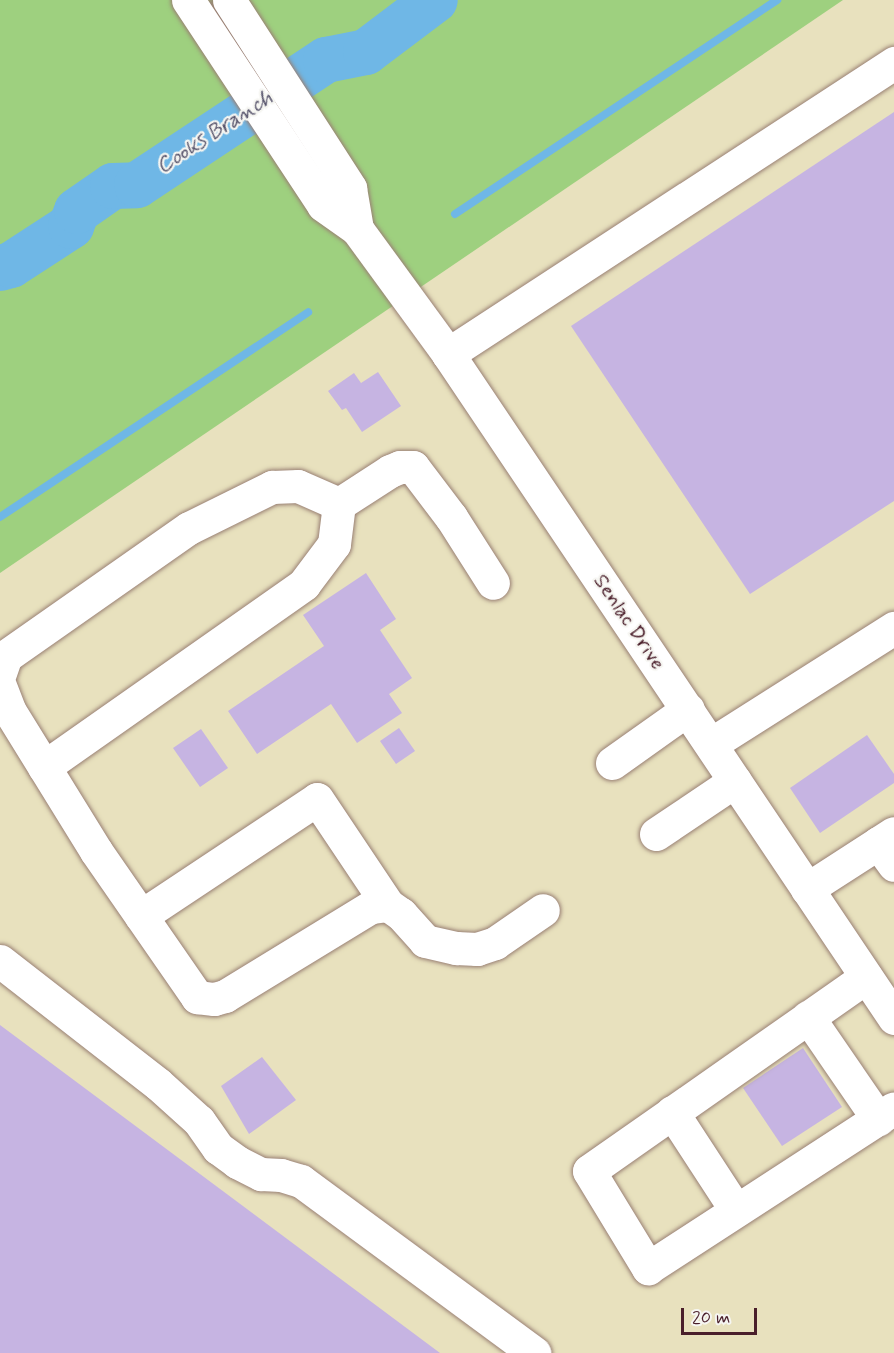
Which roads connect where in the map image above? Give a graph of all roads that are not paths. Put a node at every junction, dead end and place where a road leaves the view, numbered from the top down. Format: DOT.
graph roads {
  1 [pos="188,0"];
  2 [pos="229,0"];
  3 [pos="894,63"];
  4 [pos="357,229"];
  5 [pos="448,354"];
  6 [pos="339,504"];
  7 [pos="493,583"];
  8 [pos="894,628"];
  9 [pos="0,673"];
  10 [pos="0,686"];
  11 [pos="688,709"];
  12 [pos="711,744"];
  13 [pos="612,763"];
  14 [pos="44,767"];
  15 [pos="735,781"];
  16 [pos="656,834"];
  17 [pos="889,847"];
  18 [pos="807,889"];
  19 [pos="388,904"];
  20 [pos="543,910"];
  21 [pos="141,916"];
  22 [pos="0,961"];
  23 [pos="866,976"];
  24 [pos="808,1017"];
  25 [pos="894,1018"];
  26 [pos="672,1112"];
  27 [pos="886,1114"];
  28 [pos="736,1210"];
  29 [pos="534,1353"];
  1 -- 4 [label="street, Senlac Drive"];
  2 -- 4 [label="street, Senlac Drive"];
  3 -- 5 [label="street"];
  4 -- 5 [label="street, Senlac Drive"];
  5 -- 11 [label="street, Senlac Drive"];
  6 -- 7 [label="street"];
  6 -- 9 [label="street"];
  6 -- 14 [label="street"];
  8 -- 12 [label="street"];
  10 -- 14 [label="street"];
  11 -- 12 [label="street, Senlac Drive"];
  11 -- 13 [label="street"];
  12 -- 15 [label="street, Senlac Drive"];
  14 -- 21 [label="street"];
  15 -- 16 [label="street"];
  15 -- 18 [label="street, Senlac Drive"];
  17 -- 18 [label="street"];
  18 -- 23 [label="street, Senlac Drive"];
  19 -- 20 [label="street"];
  19 -- 21 [label="street"];
  19 -- 21 [label="street"];
  22 -- 29 [label="street"];
  23 -- 24 [label="street"];
  23 -- 25 [label="street, Senlac Drive"];
  24 -- 26 [label="street"];
  24 -- 27 [label="street"];
  26 -- 28 [label="street"];
  26 -- 28 [label="street"];
  27 -- 28 [label="street"];
}
